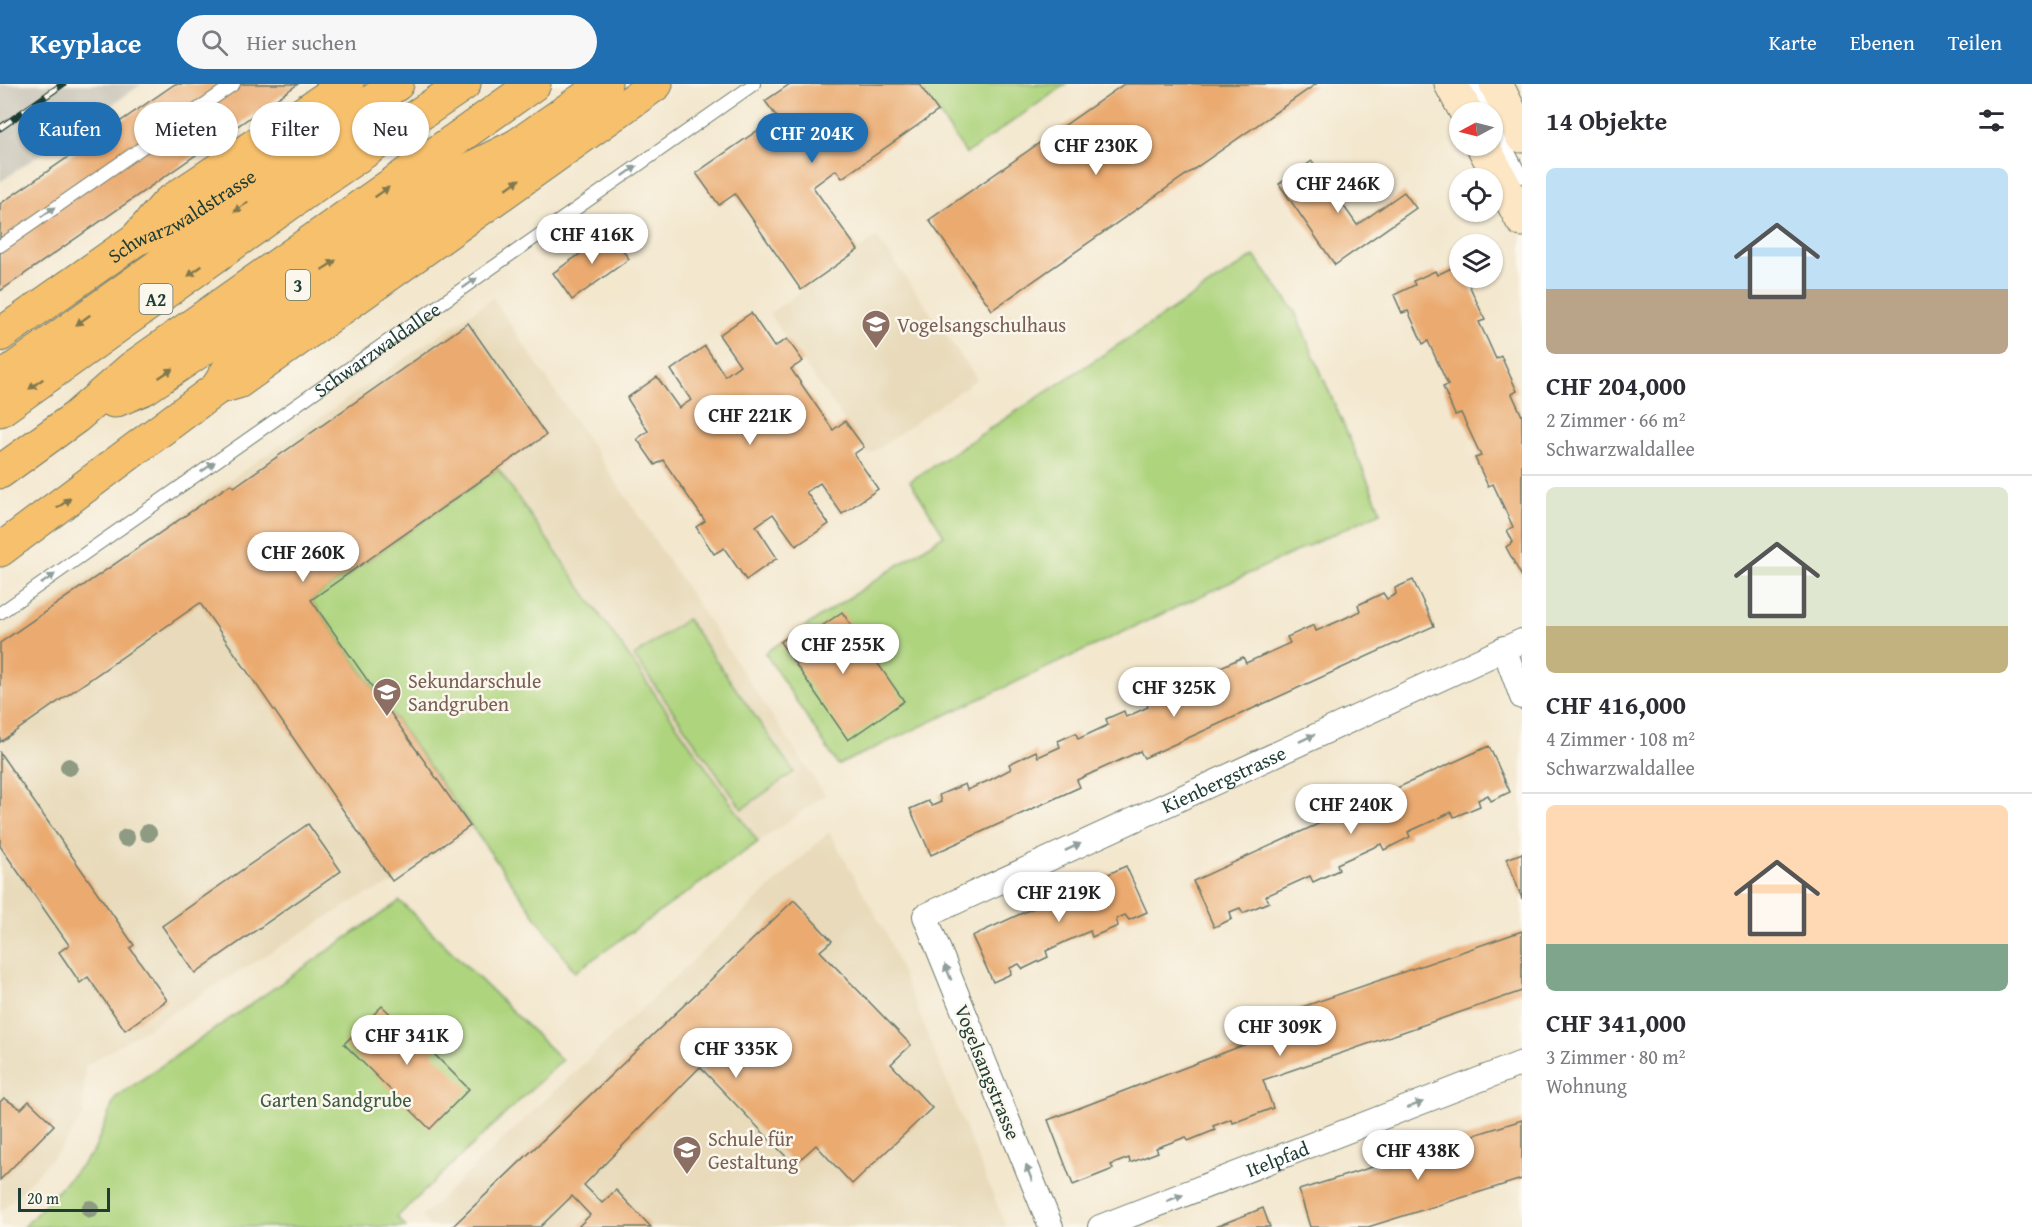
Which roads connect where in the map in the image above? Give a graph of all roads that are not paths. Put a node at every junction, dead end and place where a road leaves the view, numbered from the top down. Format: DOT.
graph roads {
  1 [pos="234,84"];
  2 [pos="397,84"];
  3 [pos="464,84"];
  4 [pos="534,84"];
  5 [pos="605,84"];
  6 [pos="656,84"];
  7 [pos="754,84"];
  8 [pos="1451,84"];
  9 [pos="1474,84"];
  10 [pos="1496,84"];
  11 [pos="357,94"];
  12 [pos="1461,102"];
  13 [pos="1484,102"];
  14 [pos="1522,136"];
  15 [pos="1503,140"];
  16 [pos="516,146"];
  17 [pos="1488,156"];
  18 [pos="1522,177"];
  19 [pos="1522,220"];
  20 [pos="136,239"];
  21 [pos="0,246"];
  22 [pos="0,335"];
  23 [pos="0,379"];
  24 [pos="217,388"];
  25 [pos="0,410"];
  26 [pos="76,417"];
  27 [pos="0,472"];
  28 [pos="0,550"];
  29 [pos="0,613"];
  30 [pos="1513,644"];
  31 [pos="1522,697"];
  32 [pos="925,916"];
  33 [pos="1522,1063"];
  34 [pos="1051,1227"];
  35 [pos="1101,1227"];
  21 -- 1 [label="lane, one-way"];
  2 -- 11 [label="main road, Schwarzwaldstrasse"];
  3 -- 25 [label="main road, A2, one-way"];
  26 -- 4 [label="main road, A2, one-way"];
  5 -- 16 [label="main road, 3"];
  24 -- 6 [label="main road, one-way"];
  29 -- 7 [label="lane, Schwarzwaldallee, one-way"];
  8 -- 12 [label="main road"];
  9 -- 13 [label="lane"];
  10 -- 14 [label="main road"];
  11 -- 20 [label="main road, Schwarzwaldstrasse"];
  11 -- 20 [label="main road"];
  11 -- 23 [label="main road, one-way"];
  15 -- 18 [label="lane"];
  16 -- 24 [label="main road, 3"];
  26 -- 16 [label="main road, 3, one-way"];
  17 -- 19 [label="main road"];
  20 -- 22 [label="main road, Schwarzwaldstrasse"];
  28 -- 24 [label="main road, 3, one-way"];
  26 -- 27 [label="main road, A2"];
  30 -- 31 [label="street"];
  32 -- 30 [label="street, Kienbergstrasse, one-way"];
  34 -- 32 [label="street, Vogelsangstrasse, one-way"];
  35 -- 33 [label="street, Itelpfad, one-way"];
}
